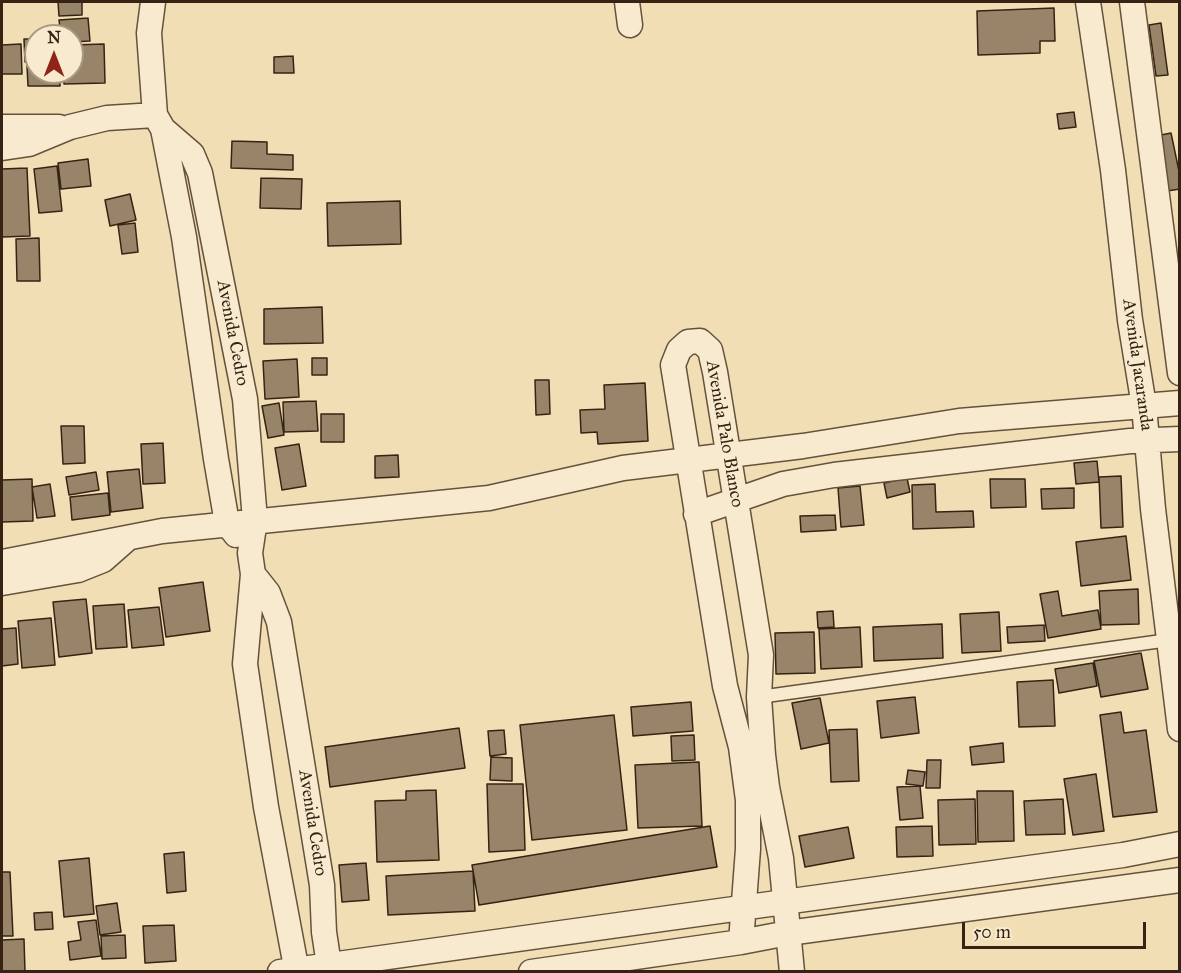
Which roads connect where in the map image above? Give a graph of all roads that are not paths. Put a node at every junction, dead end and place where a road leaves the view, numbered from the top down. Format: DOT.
graph roads {
  1 [pos="153,2"];
  2 [pos="627,2"];
  3 [pos="1088,2"];
  4 [pos="1132,2"];
  5 [pos="630,25"];
  6 [pos="159,122"];
  7 [pos="2,127"];
  8 [pos="70,127"];
  9 [pos="2,148"];
  10 [pos="1179,373"];
  11 [pos="1179,403"];
  12 [pos="1144,406"];
  13 [pos="1179,439"];
  14 [pos="1147,440"];
  15 [pos="729,455"];
  16 [pos="687,461"];
  17 [pos="736,501"];
  18 [pos="696,514"];
  19 [pos="255,520"];
  20 [pos="227,523"];
  21 [pos="130,537"];
  22 [pos="2,562"];
  23 [pos="251,563"];
  24 [pos="2,583"];
  25 [pos="1169,640"];
  26 [pos="759,697"];
  27 [pos="1179,729"];
  28 [pos="1179,844"];
  29 [pos="1179,880"];
  30 [pos="785,902"];
  31 [pos="744,907"];
  32 [pos="788,933"];
  33 [pos="741,942"];
  34 [pos="331,968"];
  35 [pos="291,971"];
  36 [pos="531,972"];
  37 [pos="792,972"];
  1 -- 6 [label="street, Avenida Cedro"];
  2 -- 5 [label="street"];
  3 -- 12 [label="street, Avenida Jacaranda"];
  4 -- 10 [label="street"];
  6 -- 8 [label="street"];
  6 -- 19 [label="street, Avenida Cedro"];
  6 -- 20 [label="street, Avenida Cedro"];
  7 -- 8 [label="street"];
  8 -- 9 [label="street"];
  11 -- 12 [label="street"];
  12 -- 14 [label="street, Avenida Jacaranda"];
  12 -- 15 [label="street"];
  13 -- 14 [label="street"];
  14 -- 17 [label="street"];
  14 -- 25 [label="street, Avenida Jacaranda"];
  15 -- 16 [label="street"];
  15 -- 16 [label="street, Avenida Palo Blanco"];
  15 -- 17 [label="street, Avenida Palo Blanco"];
  16 -- 18 [label="street, Avenida Palo Blanco"];
  16 -- 19 [label="street"];
  17 -- 18 [label="street"];
  17 -- 26 [label="street, Avenida Palo Blanco"];
  18 -- 31 [label="street, Avenida Palo Blanco"];
  19 -- 20 [label="street"];
  19 -- 23 [label="street, Avenida Cedro"];
  20 -- 21 [label="street"];
  20 -- 23 [label="street, Avenida Cedro"];
  21 -- 22 [label="street"];
  21 -- 24 [label="street"];
  23 -- 34 [label="street, Avenida Cedro"];
  23 -- 35 [label="street, Avenida Cedro"];
  25 -- 26 [label="lane"];
  25 -- 27 [label="street, Avenida Jacaranda"];
  26 -- 30 [label="street, Avenida Palo Blanco"];
  28 -- 30 [label="street"];
  29 -- 32 [label="street"];
  30 -- 31 [label="street"];
  30 -- 32 [label="street, Avenida Palo Blanco"];
  31 -- 33 [label="street, Avenida Palo Blanco"];
  31 -- 34 [label="street"];
  32 -- 33 [label="street"];
  32 -- 37 [label="street, Avenida Palo Blanco"];
  33 -- 36 [label="street"];
  34 -- 35 [label="street"];
}
